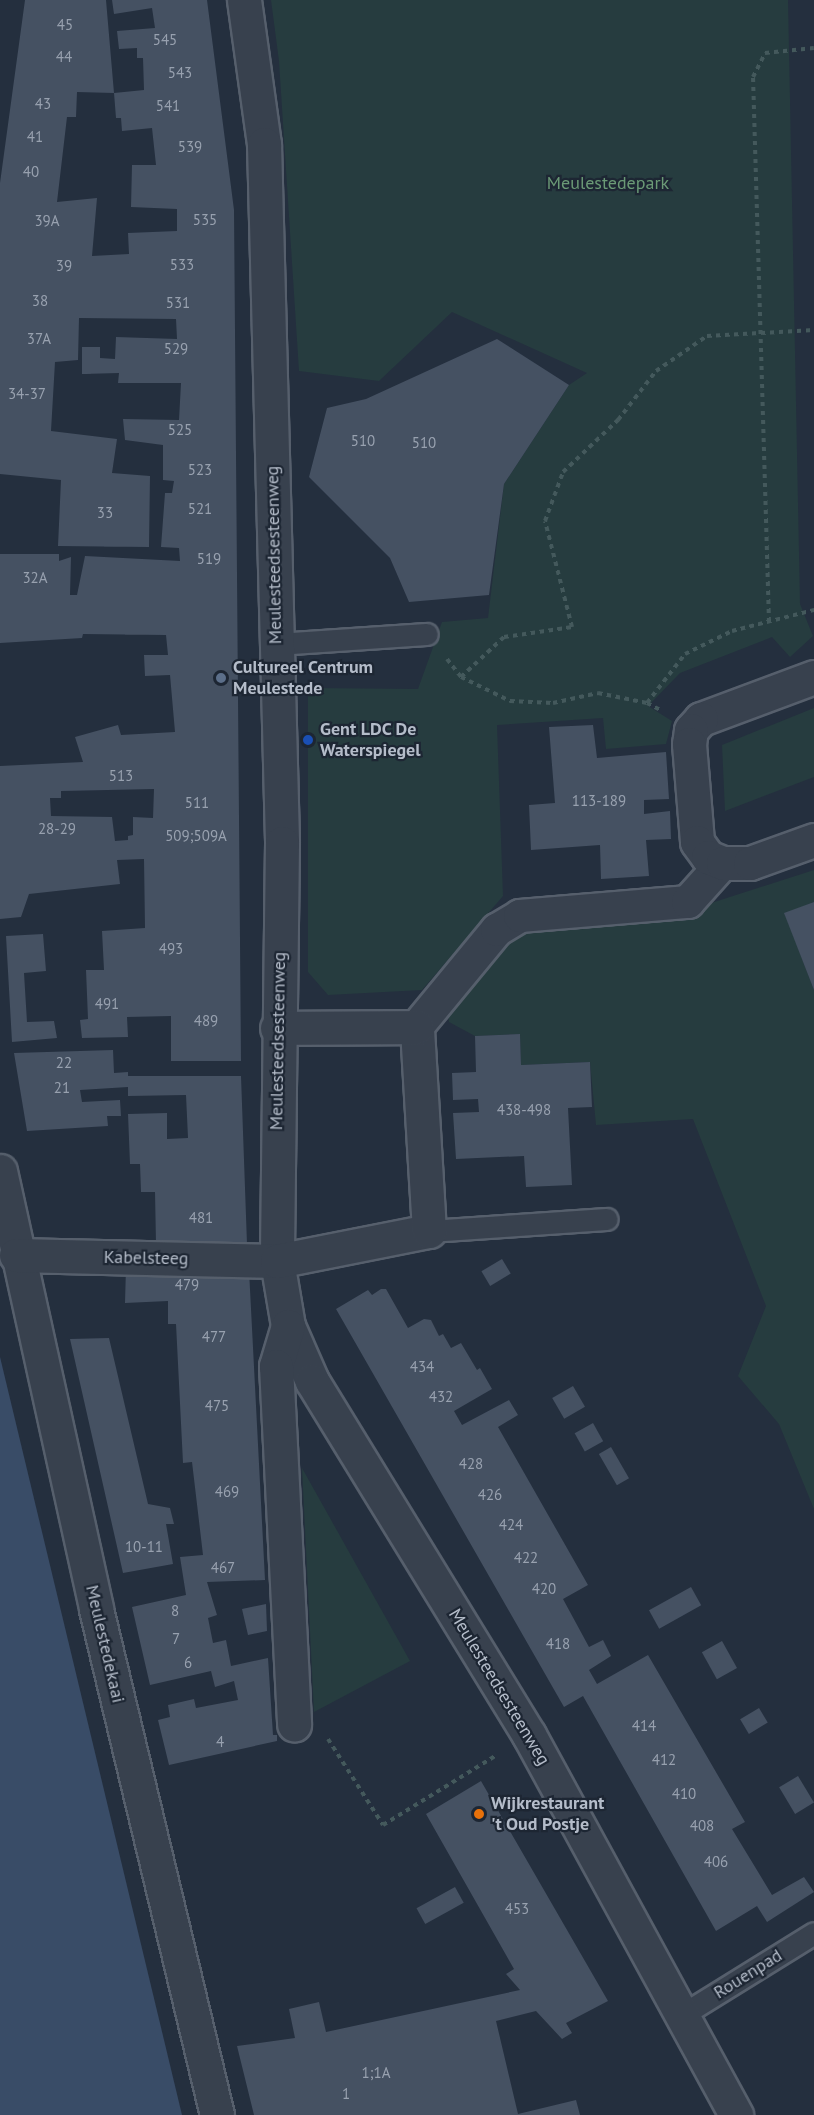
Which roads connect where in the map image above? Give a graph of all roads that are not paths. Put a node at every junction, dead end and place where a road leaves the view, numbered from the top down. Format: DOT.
graph roads {
  1 [pos="244,0"];
  2 [pos="427,634"];
  3 [pos="276,644"];
  4 [pos="814,677"];
  5 [pos="814,840"];
  6 [pos="723,863"];
  7 [pos="417,1027"];
  8 [pos="277,1028"];
  9 [pos="0,1172"];
  10 [pos="607,1219"];
  11 [pos="429,1231"];
  12 [pos="16,1255"];
  13 [pos="277,1261"];
  14 [pos="288,1326"];
  15 [pos="294,1725"];
  16 [pos="814,1933"];
  17 [pos="682,2015"];
  18 [pos="217,2115"];
  19 [pos="736,2115"];
  1 -- 3 [label="street, Meulesteedsesteenweg"];
  2 -- 3 [label="lane"];
  3 -- 8 [label="street, Meulesteedsesteenweg"];
  4 -- 6 [label="street"];
  5 -- 6 [label="street"];
  6 -- 7 [label="street"];
  7 -- 8 [label="street"];
  7 -- 11 [label="street"];
  8 -- 13 [label="street, Meulesteedsesteenweg"];
  9 -- 12 [label="street, Meulestedekaai"];
  10 -- 11 [label="lane"];
  11 -- 13 [label="street, Kabelsteeg"];
  12 -- 13 [label="street, Kabelsteeg"];
  12 -- 18 [label="street, Meulestedekaai"];
  13 -- 14 [label="street, Meulesteedsesteenweg"];
  14 -- 15 [label="street, Meulesteedsesteenweg"];
  14 -- 17 [label="street, Meulesteedsesteenweg"];
  16 -- 17 [label="lane, Rouenpad"];
  17 -- 19 [label="street, Meulesteedsesteenweg"];
}
